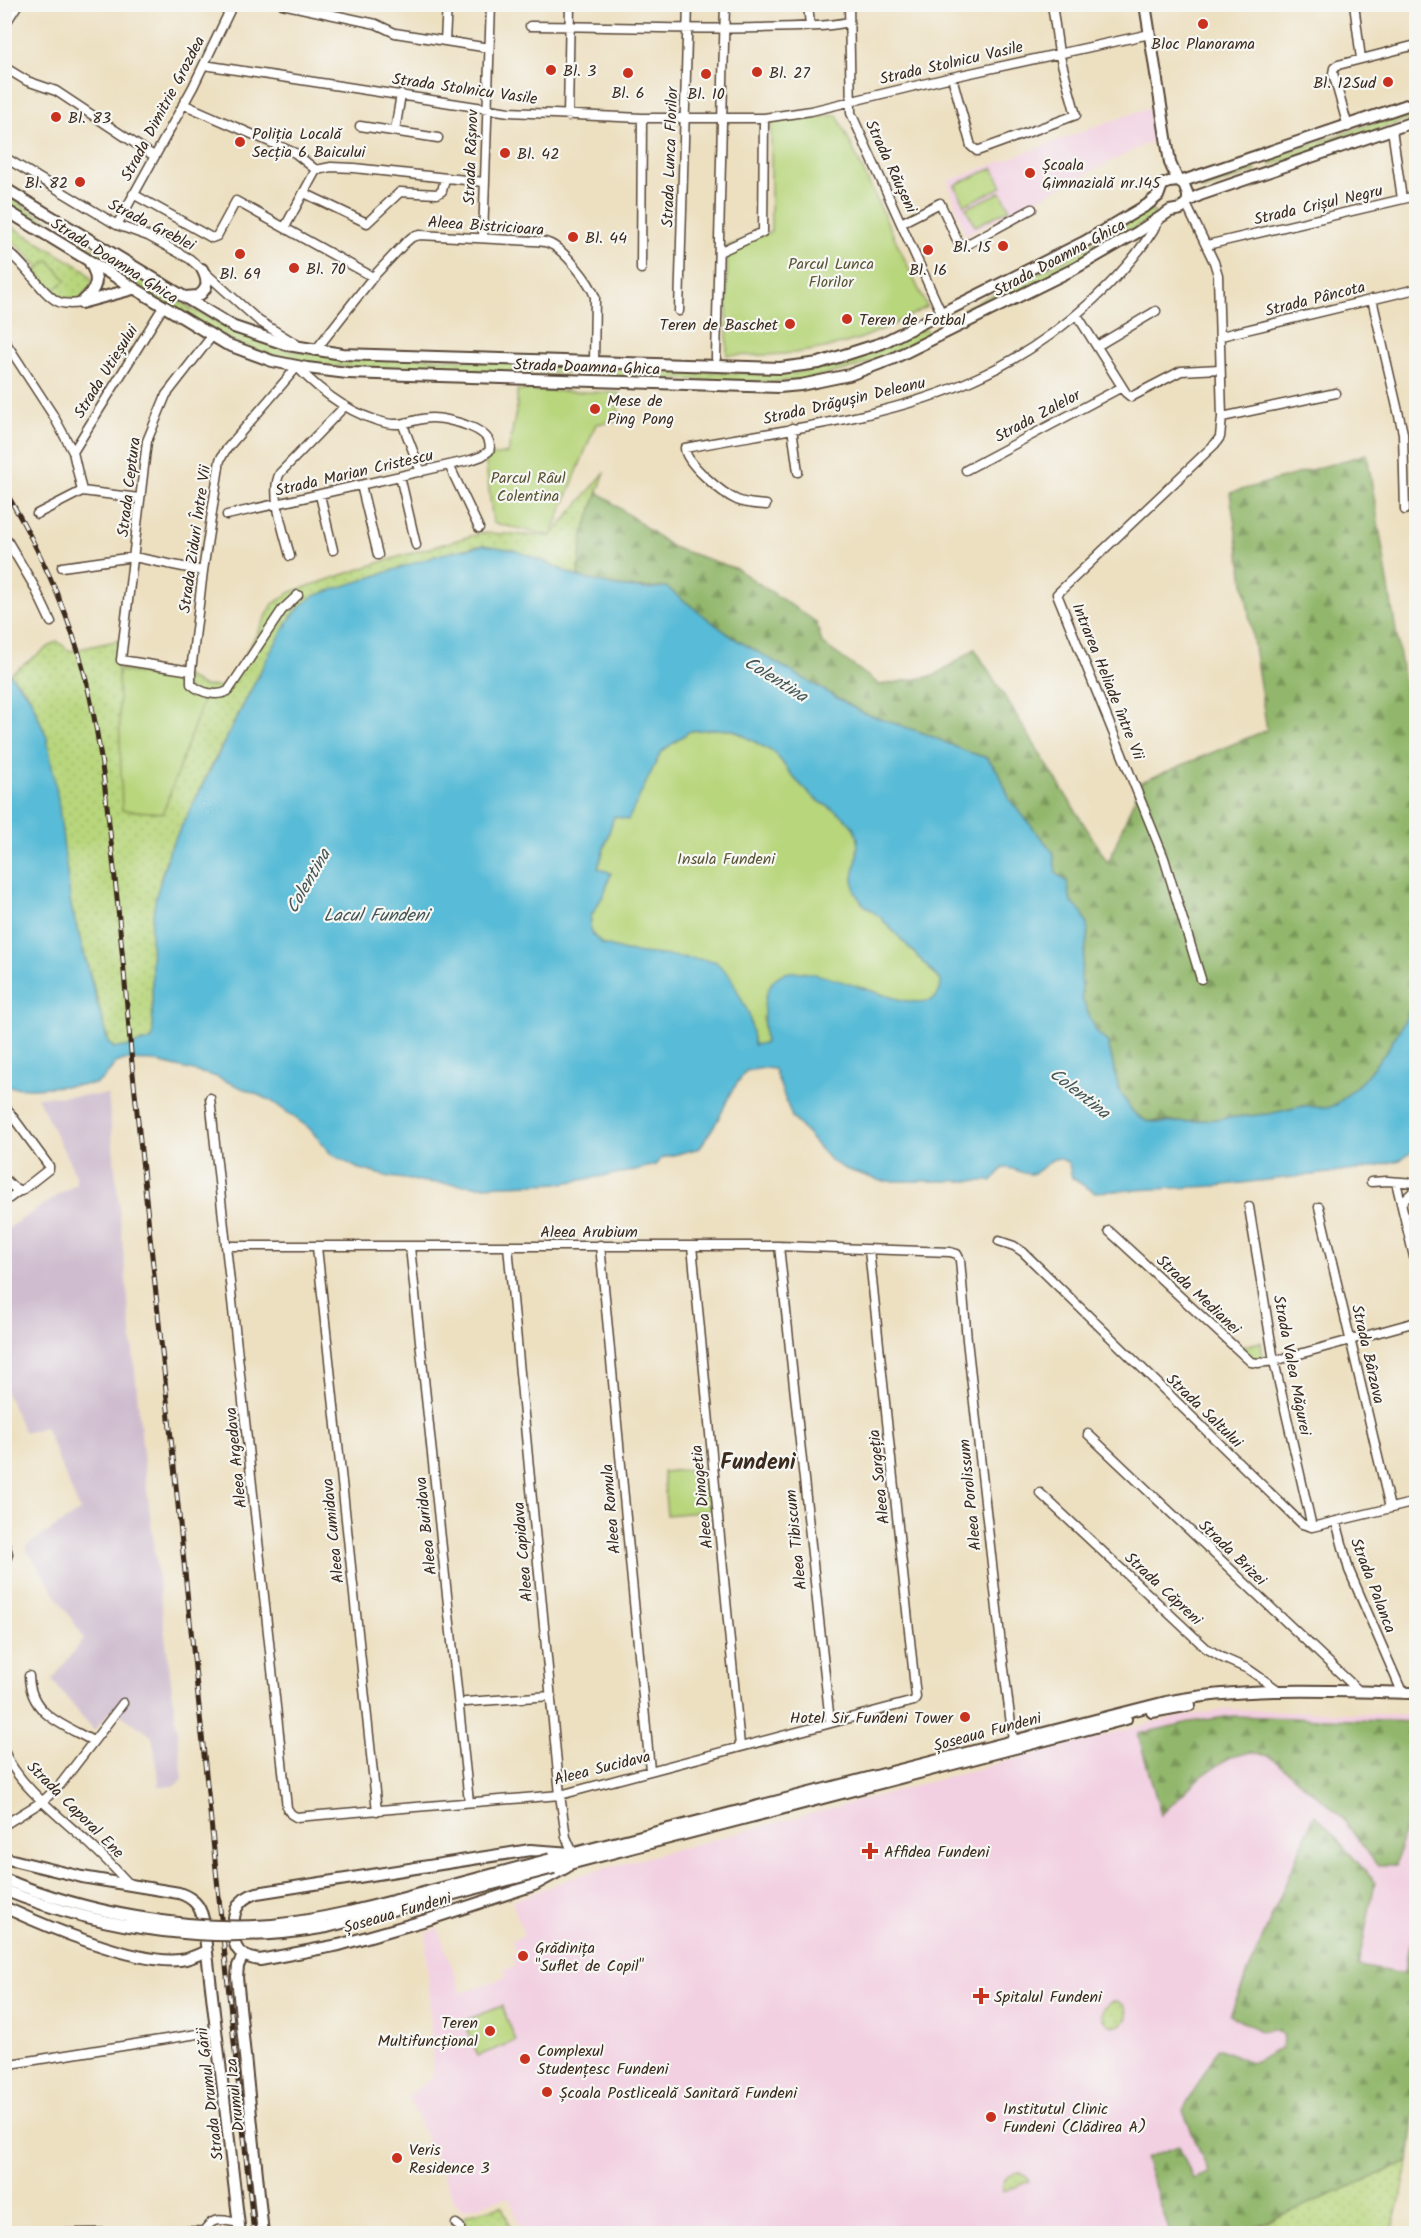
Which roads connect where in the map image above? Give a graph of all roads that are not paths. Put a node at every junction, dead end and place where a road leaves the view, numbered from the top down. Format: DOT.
graph roads {
  1 [pos="18,4"];
  2 [pos="233,4"];
  3 [pos="282,4"];
  4 [pos="447,4"];
  5 [pos="491,4"];
  6 [pos="570,4"];
  7 [pos="688,4"];
  8 [pos="725,4"];
  9 [pos="808,4"];
  10 [pos="849,4"];
  11 [pos="1052,4"];
  12 [pos="1145,4"];
  13 [pos="1354,4"];
  14 [pos="849,22"];
  15 [pos="4,26"];
  16 [pos="530,26"];
  17 [pos="570,26"];
  18 [pos="810,26"];
  19 [pos="687,29"];
  20 [pos="725,29"];
  21 [pos="1149,34"];
  22 [pos="445,41"];
  23 [pos="1416,45"];
  24 [pos="489,48"];
  25 [pos="1059,52"];
  26 [pos="1361,59"];
  27 [pos="204,65"];
  28 [pos="4,67"];
  29 [pos="952,77"];
  30 [pos="401,94"];
  31 [pos="849,102"];
  32 [pos="1416,102"];
  33 [pos="183,104"];
  34 [pos="487,110"];
  35 [pos="568,116"];
  36 [pos="642,118"];
  37 [pos="686,118"];
  38 [pos="724,118"];
  39 [pos="764,118"];
  40 [pos="1416,121"];
  41 [pos="360,126"];
  42 [pos="1348,127"];
  43 [pos="1392,129"];
  44 [pos="395,131"];
  45 [pos="438,138"];
  46 [pos="154,156"];
  47 [pos="1262,156"];
  48 [pos="4,157"];
  49 [pos="1170,163"];
  50 [pos="316,170"];
  51 [pos="1267,172"];
  52 [pos="445,179"];
  53 [pos="484,182"];
  54 [pos="1179,182"];
  55 [pos="1165,183"];
  56 [pos="4,188"];
  57 [pos="304,193"];
  58 [pos="133,194"];
  59 [pos="1158,196"];
  60 [pos="1416,196"];
  61 [pos="1402,199"];
  62 [pos="1187,202"];
  63 [pos="4,209"];
  64 [pos="1032,209"];
  65 [pos="1170,211"];
  66 [pos="1159,219"];
  67 [pos="901,223"];
  68 [pos="117,225"];
  69 [pos="285,227"];
  70 [pos="483,238"];
  71 [pos="1207,246"];
  72 [pos="4,249"];
  73 [pos="719,252"];
  74 [pos="90,262"];
  75 [pos="202,269"];
  76 [pos="641,269"];
  77 [pos="373,277"];
  78 [pos="133,289"];
  79 [pos="1416,289"];
  80 [pos="184,297"];
  81 [pos="1372,299"];
  82 [pos="81,303"];
  83 [pos="163,307"];
  84 [pos="680,311"];
  85 [pos="1156,311"];
  86 [pos="941,314"];
  87 [pos="1077,315"];
  88 [pos="949,330"];
  89 [pos="212,336"];
  90 [pos="1221,336"];
  91 [pos="4,340"];
  92 [pos="1097,346"];
  93 [pos="311,350"];
  94 [pos="716,358"];
  95 [pos="594,362"];
  96 [pos="297,367"];
  97 [pos="1220,369"];
  98 [pos="594,381"];
  99 [pos="1122,387"];
  100 [pos="1336,393"];
  101 [pos="345,406"];
  102 [pos="1222,417"];
  103 [pos="404,425"];
  104 [pos="792,428"];
  105 [pos="73,452"];
  106 [pos="449,465"];
  107 [pos="966,470"];
  108 [pos="421,472"];
  109 [pos="798,472"];
  110 [pos="400,476"];
  111 [pos="361,485"];
  112 [pos="82,491"];
  113 [pos="320,495"];
  114 [pos="139,498"];
  115 [pos="278,505"];
  116 [pos="766,505"];
  117 [pos="1405,510"];
  118 [pos="37,514"];
  119 [pos="227,515"];
  120 [pos="478,528"];
  121 [pos="4,535"];
  122 [pos="416,545"];
  123 [pos="333,550"];
  124 [pos="378,555"];
  125 [pos="290,556"];
  126 [pos="134,557"];
  127 [pos="62,567"];
  128 [pos="203,571"];
  129 [pos="298,595"];
  130 [pos="51,622"];
  131 [pos="191,670"];
  132 [pos="1201,979"];
  133 [pos="210,1098"];
  134 [pos="4,1105"];
  135 [pos="4,1178"];
  136 [pos="1371,1182"];
  137 [pos="1396,1182"];
  138 [pos="1416,1184"];
  139 [pos="1416,1189"];
  140 [pos="19,1191"];
  141 [pos="4,1202"];
  142 [pos="1401,1203"];
  143 [pos="1249,1207"];
  144 [pos="1319,1207"];
  145 [pos="1109,1231"];
  146 [pos="999,1241"];
  147 [pos="600,1245"];
  148 [pos="227,1246"];
  149 [pos="508,1246"];
  150 [pos="692,1246"];
  151 [pos="779,1246"];
  152 [pos="317,1247"];
  153 [pos="410,1247"];
  154 [pos="869,1250"];
  155 [pos="950,1252"];
  156 [pos="1416,1265"];
  157 [pos="1416,1322"];
  158 [pos="1351,1340"];
  159 [pos="1274,1361"];
  160 [pos="1088,1434"];
  161 [pos="1040,1492"];
  162 [pos="1416,1502"];
  163 [pos="1390,1508"];
  164 [pos="1336,1521"];
  165 [pos="1312,1527"];
  166 [pos="4,1540"];
  167 [pos="4,1565"];
  168 [pos="29,1676"];
  169 [pos="1278,1690"];
  170 [pos="1359,1691"];
  171 [pos="1402,1692"];
  172 [pos="1416,1693"];
  173 [pos="551,1696"];
  174 [pos="1416,1700"];
  175 [pos="914,1701"];
  176 [pos="466,1702"];
  177 [pos="123,1703"];
  178 [pos="830,1722"];
  179 [pos="1013,1740"];
  180 [pos="93,1741"];
  181 [pos="740,1746"];
  182 [pos="4,1751"];
  183 [pos="650,1770"];
  184 [pos="560,1794"];
  185 [pos="43,1801"];
  186 [pos="469,1802"];
  187 [pos="377,1811"];
  188 [pos="291,1814"];
  189 [pos="4,1825"];
  190 [pos="4,1858"];
  191 [pos="573,1858"];
  192 [pos="553,1863"];
  193 [pos="4,1879"];
  194 [pos="130,1885"];
  195 [pos="4,1890"];
  196 [pos="4,1907"];
  197 [pos="206,1951"];
  198 [pos="243,1955"];
  199 [pos="216,2031"];
  200 [pos="4,2065"];
  201 [pos="456,2224"];
  202 [pos="239,2228"];
  203 [pos="202,2232"];
  204 [pos="18,2234"];
  205 [pos="263,2234"];
  206 [pos="460,2234"];
  1 -- 15 [label="street"];
  2 -- 27 [label="street, Strada Dimitrie Grozdea"];
  3 -- 22 [label="street"];
  4 -- 22 [label="street"];
  5 -- 24 [label="street, Strada Râșnov"];
  6 -- 17 [label="street"];
  7 -- 19 [label="street, Strada Lunca Florilor"];
  8 -- 20 [label="street"];
  9 -- 18 [label="street"];
  10 -- 14 [label="street, Strada Răușeni"];
  11 -- 25 [label="street"];
  12 -- 21 [label="main road"];
  13 -- 26 [label="street"];
  14 -- 18 [label="street"];
  14 -- 31 [label="street, Strada Răușeni"];
  16 -- 17 [label="street"];
  17 -- 19 [label="street"];
  17 -- 35 [label="street"];
  18 -- 20 [label="street"];
  19 -- 20 [label="street"];
  19 -- 37 [label="street, Strada Lunca Florilor"];
  20 -- 38 [label="street"];
  21 -- 25 [label="street, Strada Stolnicu Vasile"];
  21 -- 49 [label="main road"];
  22 -- 24 [label="street"];
  23 -- 26 [label="street"];
  24 -- 34 [label="street, Strada Râșnov"];
  25 -- 29 [label="street, Strada Stolnicu Vasile"];
  25 -- 29 [label="street"];
  26 -- 42 [label="street"];
  27 -- 30 [label="street, Strada Stolnicu Vasile"];
  27 -- 33 [label="street, Strada Dimitrie Grozdea"];
  28 -- 46 [label="street"];
  29 -- 31 [label="street, Strada Stolnicu Vasile"];
  30 -- 34 [label="street, Strada Stolnicu Vasile"];
  30 -- 44 [label="street"];
  31 -- 39 [label="street, Strada Stolnicu Vasile"];
  31 -- 67 [label="street, Strada Răușeni"];
  32 -- 42 [label="main road"];
  33 -- 46 [label="street, Strada Dimitrie Grozdea"];
  33 -- 50 [label="street"];
  34 -- 35 [label="street, Strada Stolnicu Vasile"];
  34 -- 53 [label="street, Strada Râșnov"];
  35 -- 36 [label="street, Strada Stolnicu Vasile"];
  36 -- 37 [label="street, Strada Stolnicu Vasile"];
  36 -- 76 [label="street"];
  37 -- 38 [label="street, Strada Stolnicu Vasile"];
  37 -- 84 [label="street, Strada Lunca Florilor"];
  38 -- 39 [label="street, Strada Stolnicu Vasile"];
  38 -- 73 [label="street"];
  39 -- 73 [label="street"];
  40 -- 43 [label="main road, Strada Doamna Ghica"];
  41 -- 44 [label="street"];
  42 -- 47 [label="main road"];
  43 -- 51 [label="main road, Strada Doamna Ghica"];
  43 -- 61 [label="street, Strada Crișul Negru"];
  44 -- 45 [label="street"];
  46 -- 58 [label="street, Strada Dimitrie Grozdea"];
  47 -- 51 [label="main road"];
  47 -- 54 [label="main road"];
  48 -- 68 [label="street, Strada Greblei"];
  49 -- 54 [label="main road"];
  49 -- 55 [label="main road, Strada Doamna Ghica"];
  50 -- 52 [label="street"];
  50 -- 57 [label="street"];
  51 -- 62 [label="main road, Strada Doamna Ghica"];
  52 -- 53 [label="street"];
  52 -- 57 [label="street"];
  53 -- 70 [label="street, Strada Râșnov"];
  54 -- 55 [label="main road"];
  54 -- 62 [label="main road"];
  55 -- 59 [label="main road, Strada Doamna Ghica"];
  56 -- 80 [label="main road, Strada Doamna Ghica"];
  57 -- 69 [label="street"];
  58 -- 68 [label="street, Strada Dimitrie Grozdea"];
  58 -- 69 [label="street"];
  59 -- 65 [label="main road"];
  59 -- 86 [label="main road, Strada Doamna Ghica"];
  60 -- 61 [label="street"];
  61 -- 71 [label="street, Strada Crișul Negru"];
  62 -- 65 [label="main road, Strada Doamna Ghica"];
  62 -- 71 [label="street"];
  63 -- 74 [label="main road, Strada Doamna Ghica"];
  64 -- 67 [label="street"];
  65 -- 66 [label="main road, Strada Doamna Ghica"];
  66 -- 87 [label="street, Strada Drăgușin Deleanu"];
  66 -- 88 [label="main road, Strada Doamna Ghica"];
  67 -- 86 [label="street, Strada Răușeni"];
  68 -- 75 [label="street, Strada Greblei"];
  69 -- 77 [label="street"];
  70 -- 77 [label="street, Aleea Bistricioara"];
  70 -- 95 [label="street, Aleea Bistricioara"];
  71 -- 90 [label="street"];
  72 -- 82 [label="street"];
  73 -- 94 [label="street"];
  74 -- 78 [label="main road, Strada Doamna Ghica"];
  74 -- 82 [label="main road"];
  75 -- 80 [label="main road"];
  75 -- 93 [label="street, Strada Greblei"];
  77 -- 93 [label="street, Aleea Bistricioara"];
  78 -- 82 [label="main road"];
  78 -- 83 [label="main road, Strada Doamna Ghica"];
  79 -- 81 [label="street, Strada Pâncota"];
  80 -- 93 [label="main road, Strada Doamna Ghica"];
  81 -- 90 [label="street, Strada Pâncota"];
  81 -- 117 [label="street"];
  83 -- 89 [label="main road, Strada Doamna Ghica"];
  83 -- 105 [label="street, Strada Utieșului"];
  85 -- 92 [label="street"];
  86 -- 88 [label="street, Strada Răușeni"];
  86 -- 95 [label="main road, Strada Doamna Ghica"];
  87 -- 92 [label="street"];
  87 -- 104 [label="street, Strada Drăgușin Deleanu"];
  88 -- 98 [label="main road, Strada Doamna Ghica"];
  89 -- 96 [label="main road, Strada Doamna Ghica"];
  89 -- 114 [label="street, Strada Ceptura"];
  90 -- 97 [label="street"];
  91 -- 105 [label="street"];
  92 -- 99 [label="street"];
  93 -- 95 [label="main road, Strada Doamna Ghica"];
  95 -- 98 [label="main road"];
  96 -- 98 [label="main road, Strada Doamna Ghica"];
  96 -- 101 [label="street"];
  96 -- 128 [label="street, Strada Ziduri Între Vii"];
  97 -- 99 [label="street"];
  97 -- 102 [label="street"];
  99 -- 107 [label="street, Strada Zalelor"];
  100 -- 102 [label="street"];
  101 -- 103 [label="street"];
  101 -- 115 [label="street"];
  102 -- 132 [label="street, Intrarea Heliade între Vii"];
  103 -- 106 [label="street, Strada Marian Cristescu"];
  103 -- 108 [label="street"];
  104 -- 109 [label="street"];
  104 -- 116 [label="street, Strada Drăgușin Deleanu"];
  105 -- 112 [label="street"];
  106 -- 108 [label="street, Strada Marian Cristescu"];
  106 -- 120 [label="street"];
  108 -- 110 [label="street, Strada Marian Cristescu"];
  110 -- 111 [label="street, Strada Marian Cristescu"];
  110 -- 122 [label="street"];
  111 -- 113 [label="street, Strada Marian Cristescu"];
  111 -- 124 [label="street"];
  112 -- 114 [label="street"];
  112 -- 118 [label="street"];
  113 -- 115 [label="street, Strada Marian Cristescu"];
  113 -- 123 [label="street"];
  114 -- 126 [label="street, Strada Ceptura"];
  115 -- 119 [label="street, Strada Marian Cristescu"];
  115 -- 125 [label="street"];
  121 -- 130 [label="street"];
  126 -- 127 [label="street"];
  126 -- 128 [label="street"];
  126 -- 131 [label="street, Strada Ceptura"];
  128 -- 131 [label="street, Strada Ziduri Între Vii"];
  129 -- 131 [label="street"];
  133 -- 148 [label="street, Aleea Argedava"];
  134 -- 140 [label="street"];
  135 -- 140 [label="street"];
  136 -- 137 [label="street"];
  137 -- 138 [label="street"];
  137 -- 142 [label="street"];
  139 -- 142 [label="street"];
  140 -- 141 [label="street"];
  142 -- 156 [label="street"];
  143 -- 159 [label="street, Strada Valea Măgurei"];
  144 -- 158 [label="street, Strada Bârzava"];
  145 -- 159 [label="street, Strada Medianei"];
  146 -- 165 [label="street, Strada Saltului"];
  147 -- 149 [label="street, Aleea Arubium"];
  147 -- 150 [label="street, Aleea Arubium"];
  147 -- 183 [label="street, Aleea Romula"];
  148 -- 152 [label="street, Aleea Arubium"];
  148 -- 188 [label="street, Aleea Argedava"];
  149 -- 153 [label="street, Aleea Arubium"];
  149 -- 173 [label="street, Aleea Capidava"];
  150 -- 151 [label="street, Aleea Arubium"];
  150 -- 181 [label="street, Aleea Dinogetia"];
  151 -- 154 [label="street, Aleea Arubium"];
  151 -- 178 [label="street, Aleea Tibiscum"];
  152 -- 153 [label="street, Aleea Arubium"];
  152 -- 187 [label="street, Aleea Cumidava"];
  153 -- 186 [label="street, Aleea Buridava"];
  154 -- 155 [label="street, Aleea Arubium"];
  154 -- 175 [label="street, Aleea Sargeția"];
  155 -- 179 [label="street, Aleea Porolissum"];
  157 -- 158 [label="street"];
  158 -- 159 [label="street"];
  158 -- 163 [label="street, Strada Bârzava"];
  159 -- 165 [label="street, Strada Valea Măgurei"];
  160 -- 170 [label="street, Strada Brizei"];
  161 -- 169 [label="street, Strada Căpreni"];
  162 -- 163 [label="street"];
  163 -- 164 [label="street"];
  164 -- 165 [label="street"];
  164 -- 171 [label="street, Strada Palanca"];
  166 -- 167 [label="street"];
  168 -- 180 [label="street"];
  169 -- 170 [label="main road, Șoseaua Fundeni"];
  169 -- 179 [label="main road, Șoseaua Fundeni"];
  170 -- 171 [label="main road, Șoseaua Fundeni"];
  171 -- 172 [label="main road, Șoseaua Fundeni"];
  173 -- 176 [label="street"];
  173 -- 184 [label="street, Aleea Capidava"];
  174 -- 191 [label="main road, Șoseaua Fundeni"];
  175 -- 178 [label="street, Aleea Sucidava"];
  177 -- 180 [label="street"];
  178 -- 181 [label="street, Aleea Sucidava"];
  179 -- 191 [label="main road, Șoseaua Fundeni"];
  180 -- 185 [label="street"];
  181 -- 183 [label="street, Aleea Sucidava"];
  182 -- 185 [label="street, Strada Caporal Ene"];
  183 -- 184 [label="street, Aleea Sucidava"];
  184 -- 186 [label="street, Aleea Sucidava"];
  184 -- 191 [label="street, Aleea Capidava"];
  185 -- 189 [label="street"];
  185 -- 194 [label="street, Strada Caporal Ene"];
  186 -- 187 [label="street, Aleea Sucidava"];
  187 -- 188 [label="street, Aleea Sucidava"];
  190 -- 194 [label="main road"];
  191 -- 192 [label="main road, Șoseaua Fundeni"];
  191 -- 198 [label="main road, Șoseaua Fundeni"];
  191 -- 198 [label="main road, Șoseaua Fundeni"];
  192 -- 193 [label="main road, Șoseaua Fundeni, bridge"];
  192 -- 195 [label="main road, Șoseaua Fundeni, bridge"];
  194 -- 197 [label="main road"];
  196 -- 197 [label="main road"];
  197 -- 199 [label="main road, Strada Drumul Gării"];
  198 -- 205 [label="main road, Drumul Iza"];
  199 -- 200 [label="street"];
  199 -- 202 [label="main road, Strada Drumul Gării"];
  201 -- 206 [label="street"];
  202 -- 203 [label="street"];
  203 -- 204 [label="street"];
}
